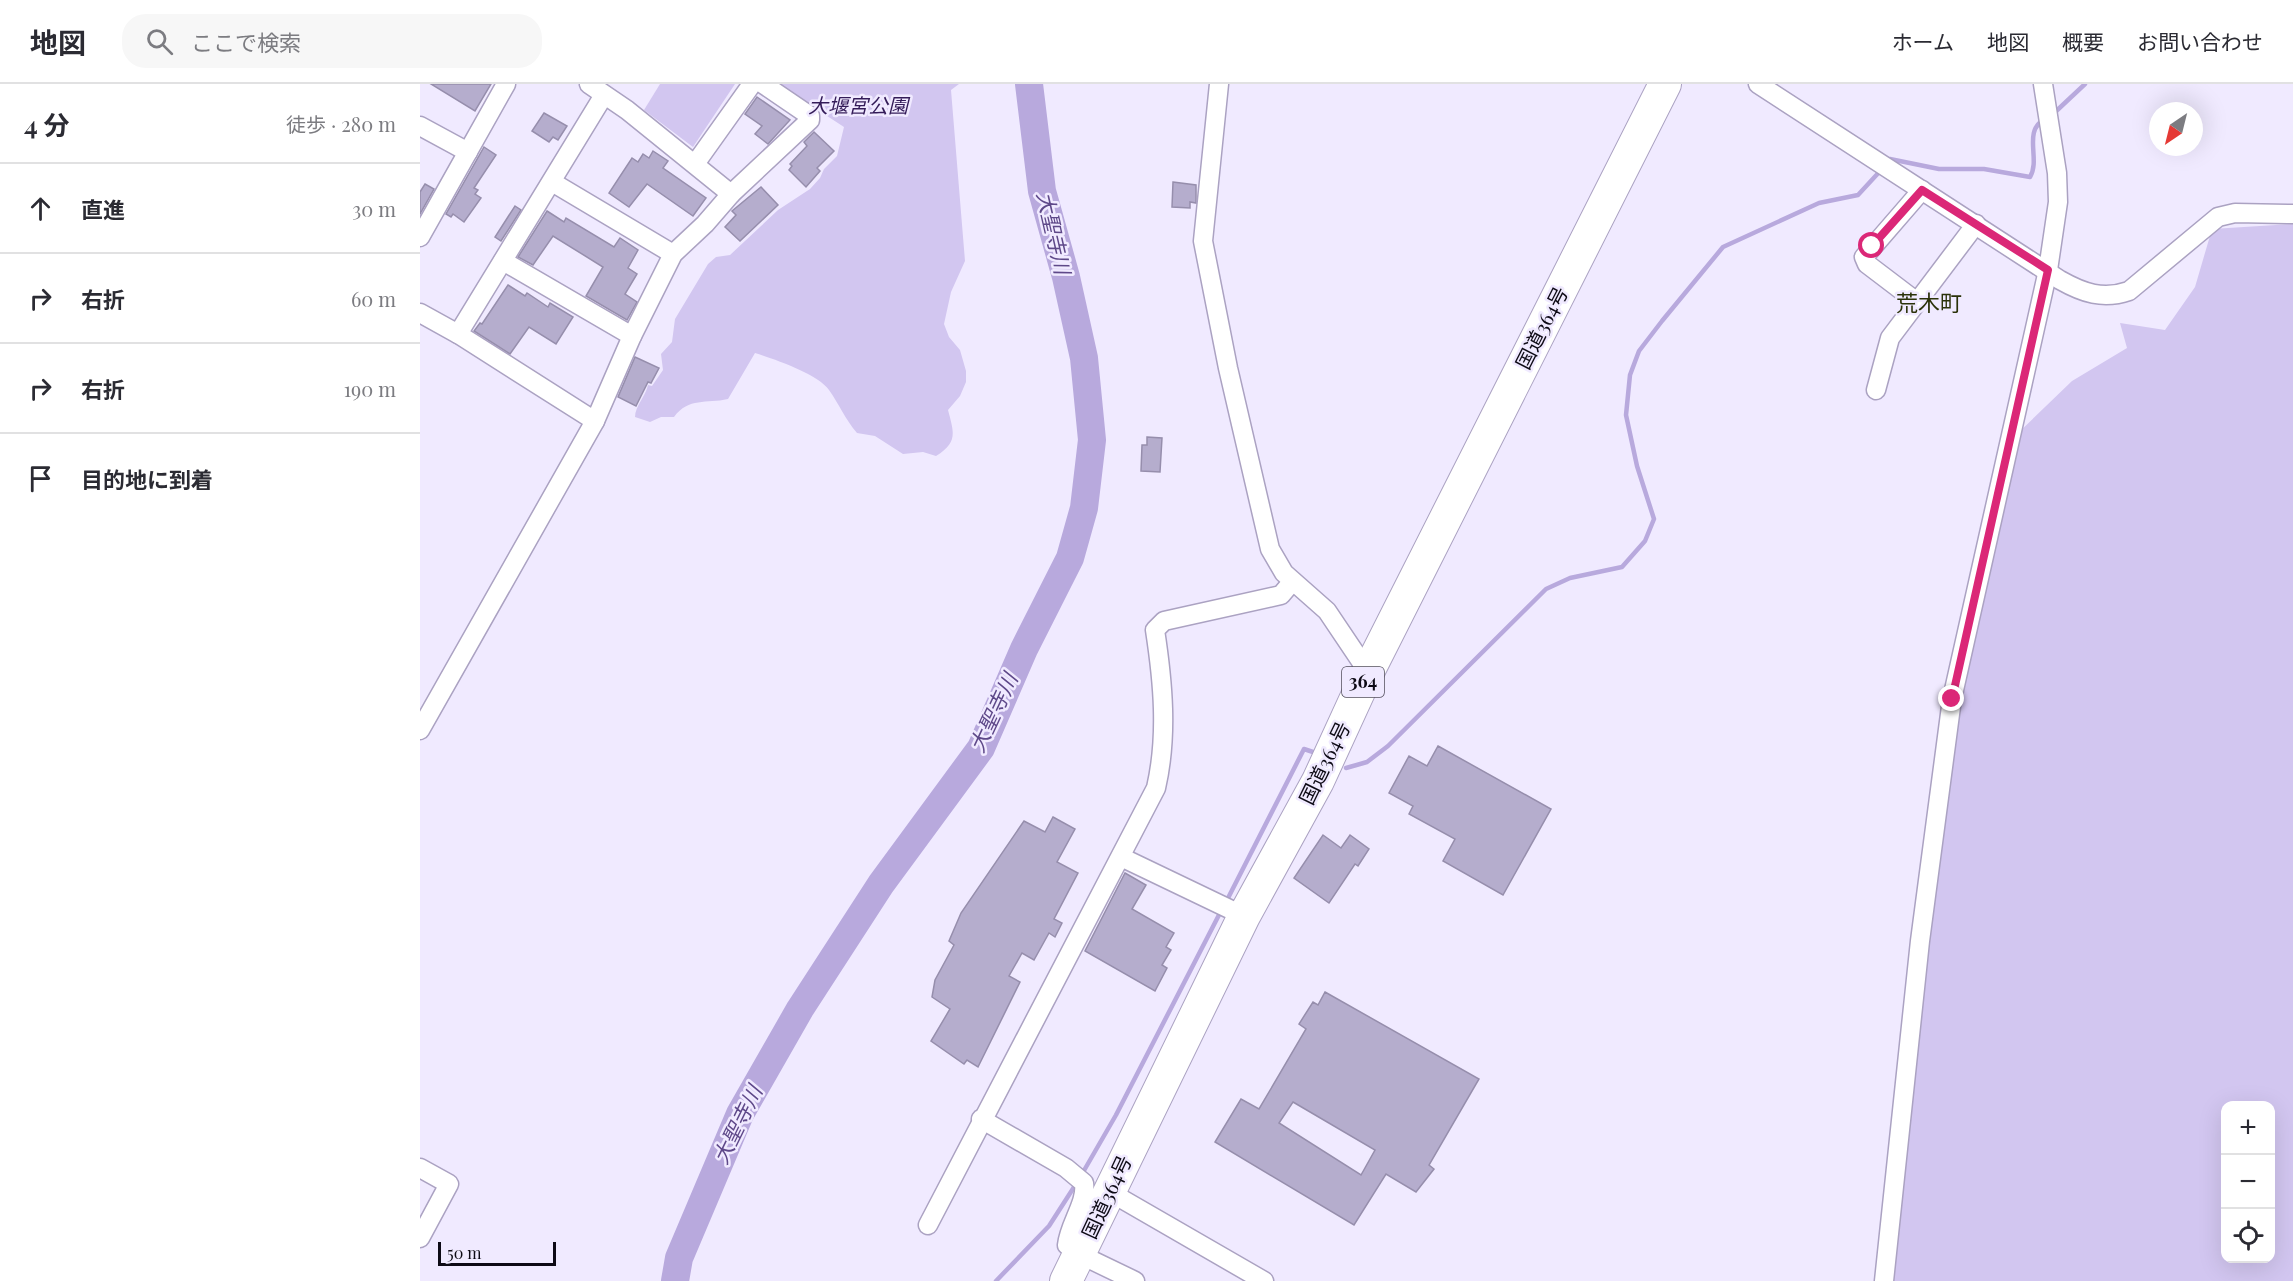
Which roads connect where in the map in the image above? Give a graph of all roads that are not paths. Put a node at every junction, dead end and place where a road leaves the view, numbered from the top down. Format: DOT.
graph roads {
  1 [pos="506,84"];
  2 [pos="589,84"];
  3 [pos="752,84"];
  4 [pos="763,84"];
  5 [pos="1219,84"];
  6 [pos="1665,84"];
  7 [pos="1758,84"];
  8 [pos="2043,84"];
  9 [pos="604,95"];
  10 [pos="420,126"];
  11 [pos="468,152"];
  12 [pos="695,164"];
  13 [pos="552,182"];
  14 [pos="1922,190"];
  15 [pos="731,194"];
  16 [pos="2293,214"];
  17 [pos="1976,224"];
  18 [pos="420,237"];
  19 [pos="673,254"];
  20 [pos="503,261"];
  21 [pos="2048,270"];
  22 [pos="1917,302"];
  23 [pos="420,313"];
  24 [pos="458,334"];
  25 [pos="632,336"];
  26 [pos="1876,390"];
  27 [pos="595,421"];
  28 [pos="1292,582"];
  29 [pos="1368,672"];
  30 [pos="420,730"];
  31 [pos="1121,857"];
  32 [pos="1245,916"];
  33 [pos="981,1119"];
  34 [pos="420,1168"];
  35 [pos="1108,1191"];
  36 [pos="928,1225"];
  37 [pos="420,1238"];
  38 [pos="1073,1268"];
  39 [pos="1135,1281"];
  40 [pos="1264,1281"];
  41 [pos="1884,1281"];
  1 -- 11 [label="street"];
  2 -- 9 [label="street"];
  3 -- 12 [label="street"];
  4 -- 15 [label="street"];
  5 -- 28 [label="street"];
  6 -- 29 [label="highway, 国道364号 / 364"];
  7 -- 14 [label="street"];
  8 -- 21 [label="street"];
  9 -- 12 [label="street"];
  9 -- 13 [label="street"];
  10 -- 11 [label="street"];
  11 -- 18 [label="street"];
  12 -- 15 [label="street"];
  13 -- 19 [label="street"];
  13 -- 20 [label="street"];
  14 -- 17 [label="street"];
  14 -- 22 [label="street"];
  15 -- 19 [label="street"];
  16 -- 21 [label="street"];
  17 -- 21 [label="street"];
  17 -- 22 [label="street"];
  19 -- 25 [label="street"];
  20 -- 24 [label="street"];
  20 -- 25 [label="street"];
  21 -- 41 [label="street"];
  22 -- 26 [label="street"];
  23 -- 24 [label="street"];
  24 -- 27 [label="street"];
  25 -- 27 [label="street"];
  27 -- 30 [label="street"];
  28 -- 29 [label="street"];
  28 -- 31 [label="street"];
  29 -- 32 [label="highway, 国道364号 / 364"];
  31 -- 32 [label="street"];
  31 -- 33 [label="street"];
  32 -- 35 [label="highway, 国道364号 / 364"];
  33 -- 36 [label="street"];
  33 -- 38 [label="street"];
  34 -- 37 [label="street"];
  35 -- 38 [label="highway, 国道364号 / 364"];
  35 -- 40 [label="street"];
  38 -- 39 [label="street"];
}
